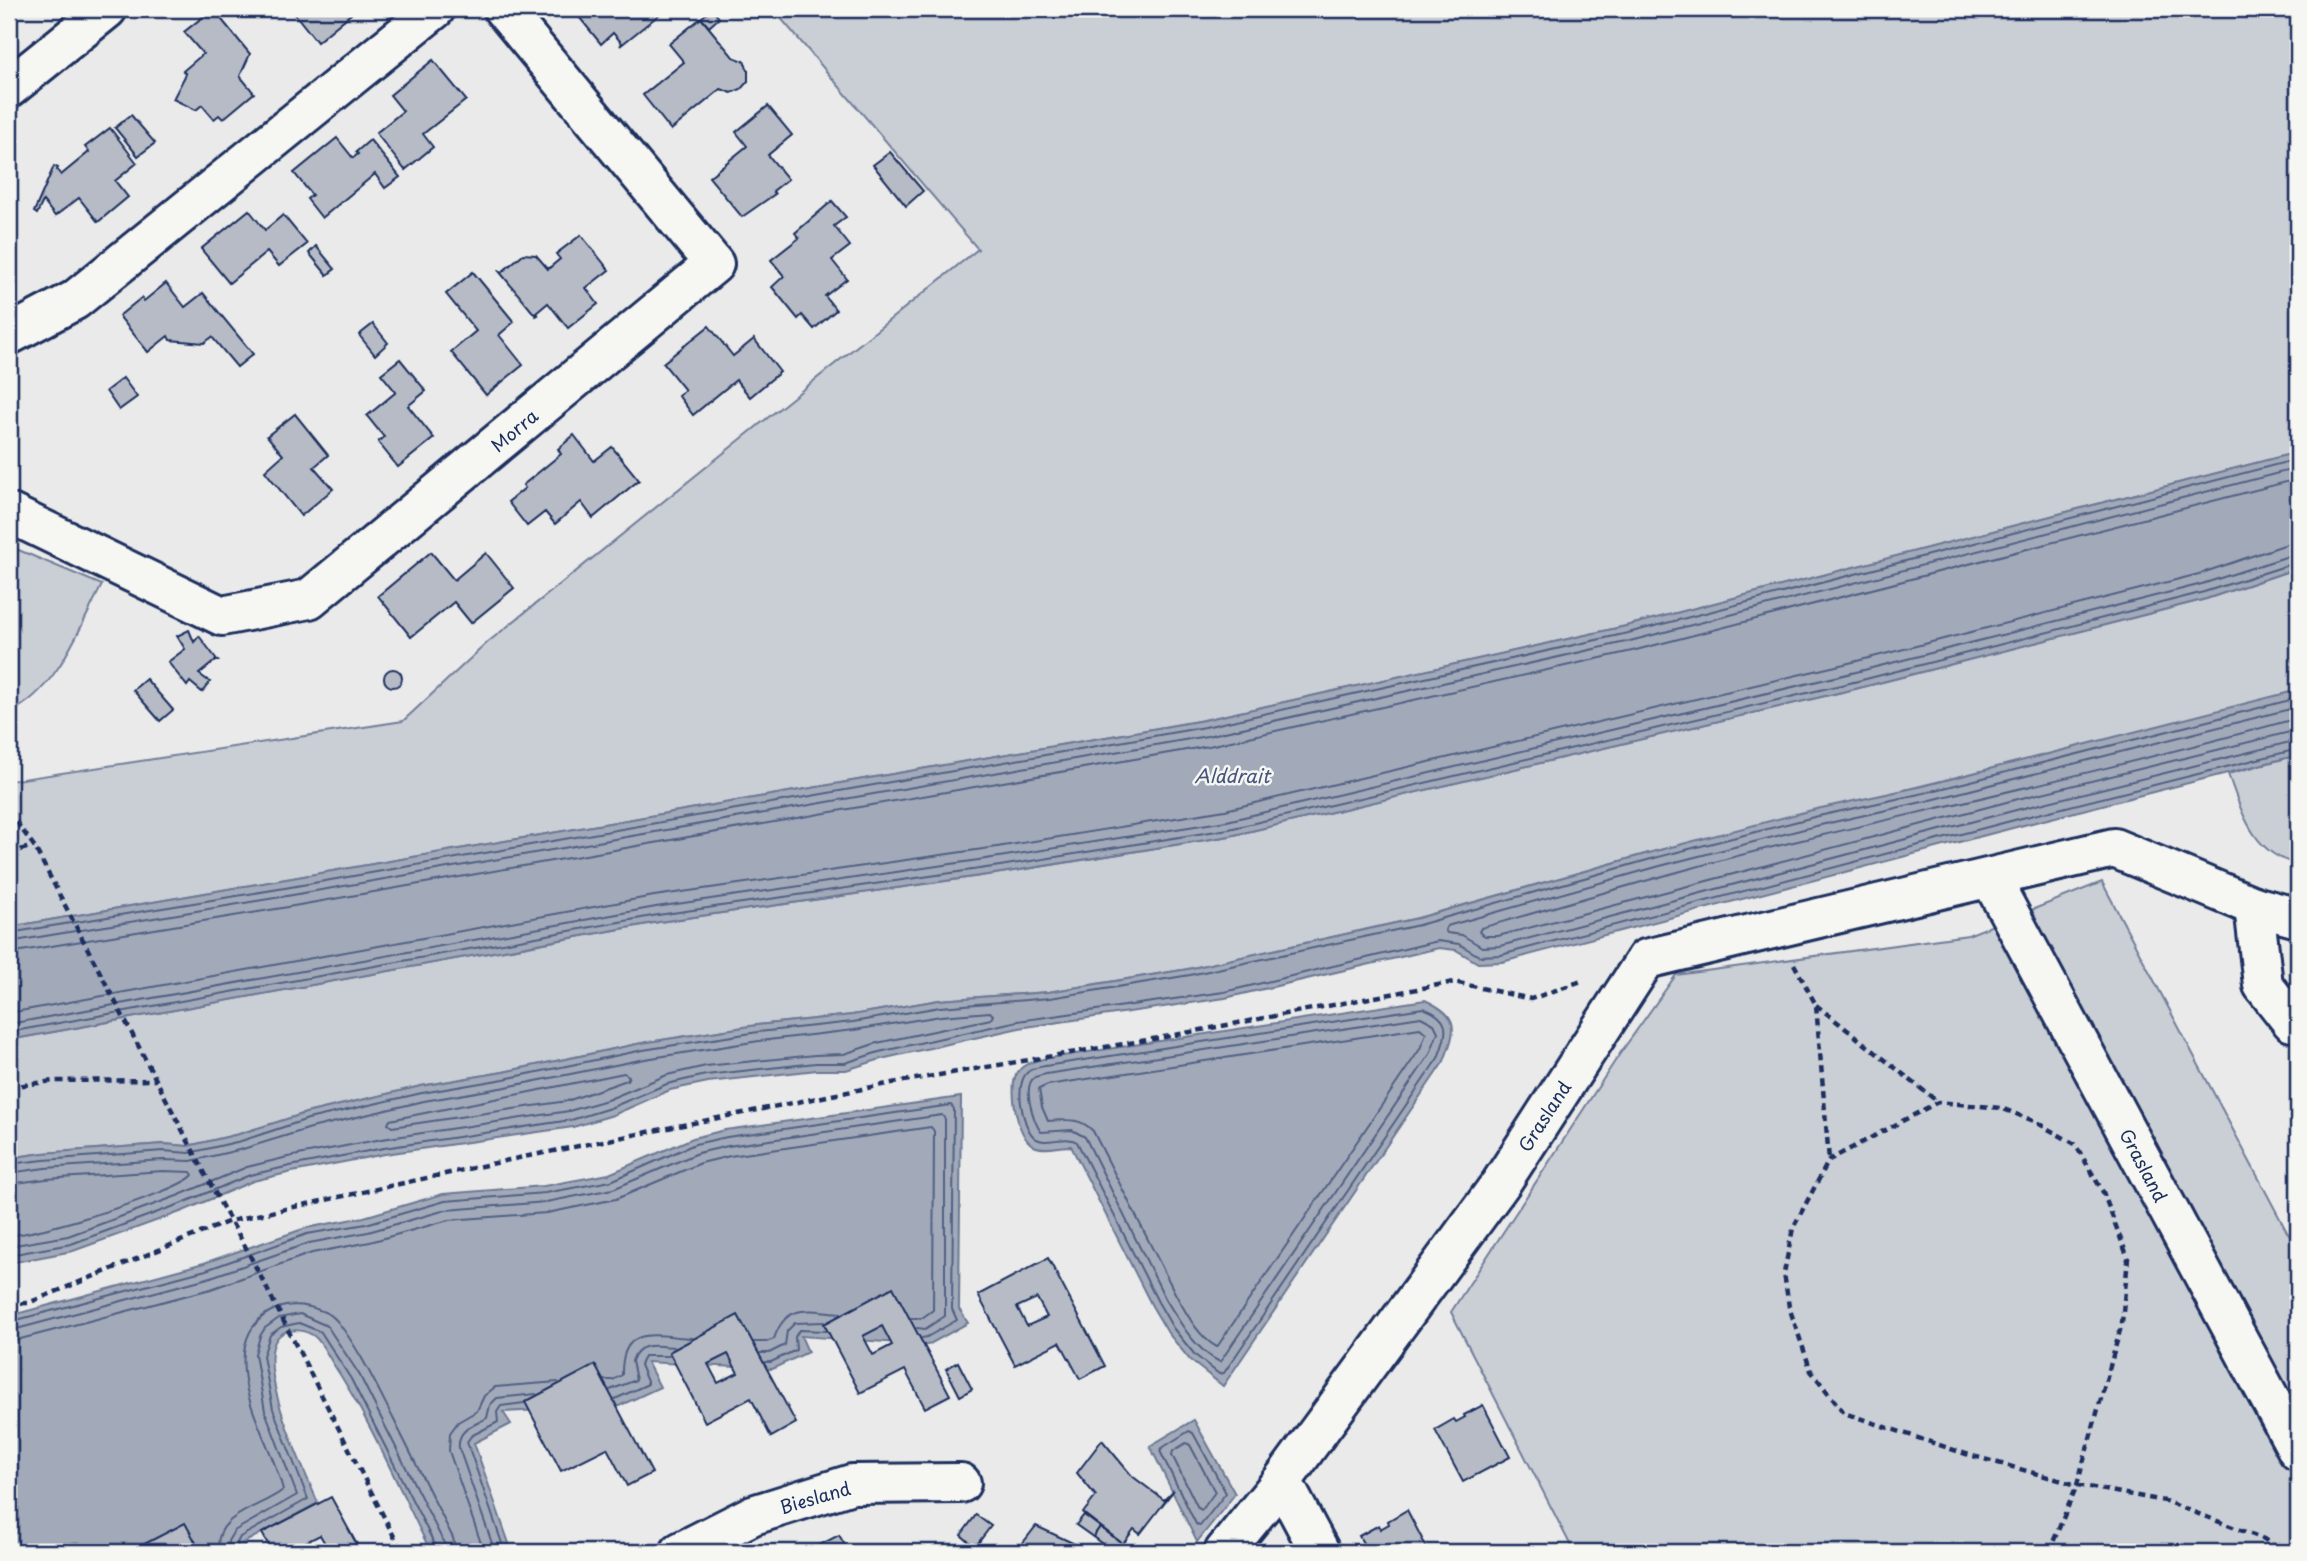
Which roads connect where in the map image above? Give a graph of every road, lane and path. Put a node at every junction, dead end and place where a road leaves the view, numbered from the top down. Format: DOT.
graph roads {
  1 [pos="107,9"];
  2 [pos="435,9"];
  3 [pos="503,9"];
  4 [pos="9,88"];
  5 [pos="9,335"];
  6 [pos="9,513"];
  7 [pos="9,812"];
  8 [pos="34,846"];
  9 [pos="9,853"];
  10 [pos="1991,879"];
  11 [pos="2254,906"];
  12 [pos="2298,918"];
  13 [pos="1775,929"];
  14 [pos="1646,959"];
  15 [pos="1816,1005"];
  16 [pos="2298,1022"];
  17 [pos="156,1080"];
  18 [pos="9,1087"];
  19 [pos="1938,1102"];
  20 [pos="1829,1160"];
  21 [pos="230,1221"];
  22 [pos="9,1304"];
  23 [pos="2298,1451"];
  24 [pos="961,1483"];
  25 [pos="2077,1485"];
  26 [pos="1277,1487"];
  27 [pos="402,1552"];
  28 [pos="680,1552"];
  29 [pos="1224,1552"];
  30 [pos="1320,1552"];
  31 [pos="2049,1552"];
  32 [pos="2282,1552"];
  1 -- 4 [label="street"];
  2 -- 5 [label="street"];
  3 -- 6 [label="street, Morra"];
  7 -- 8 [label="path"];
  8 -- 9 [label="path"];
  8 -- 17 [label="path"];
  10 -- 11 [label="street"];
  10 -- 13 [label="street"];
  10 -- 23 [label="street, Grasland"];
  11 -- 12 [label="street"];
  11 -- 16 [label="street"];
  13 -- 14 [label="street"];
  13 -- 15 [label="path"];
  14 -- 21 [label="path"];
  14 -- 26 [label="street, Grasland"];
  15 -- 19 [label="path"];
  15 -- 20 [label="path"];
  17 -- 18 [label="path"];
  17 -- 21 [label="path"];
  19 -- 20 [label="path"];
  19 -- 25 [label="path"];
  20 -- 25 [label="path"];
  21 -- 22 [label="path"];
  21 -- 27 [label="path"];
  24 -- 28 [label="street, Biesland"];
  25 -- 31 [label="path"];
  25 -- 32 [label="path"];
  26 -- 29 [label="street, Grasland"];
  26 -- 30 [label="street"];
}
